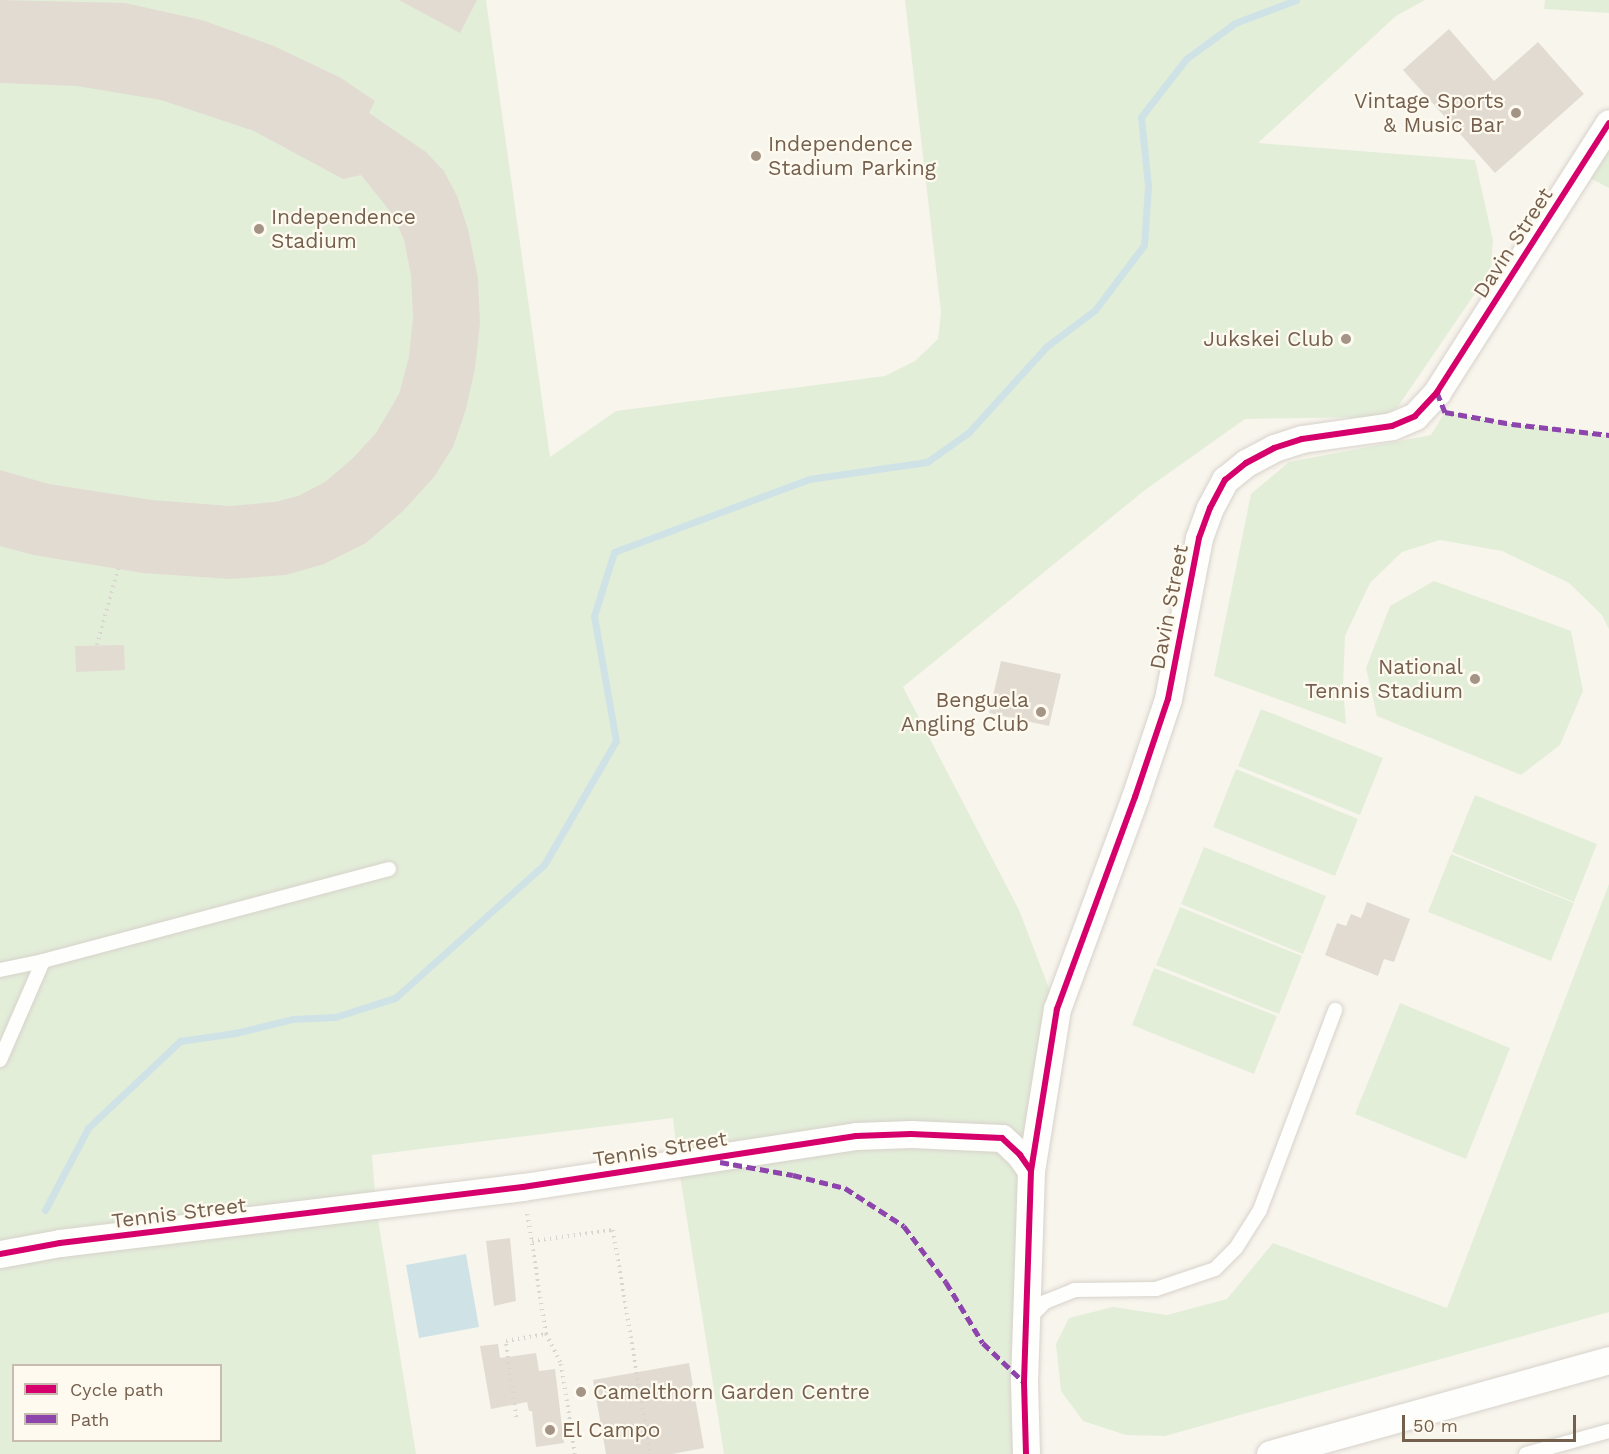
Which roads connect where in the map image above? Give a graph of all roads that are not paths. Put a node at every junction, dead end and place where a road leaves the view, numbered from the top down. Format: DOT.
graph roads {
  1 [pos="1609,123"];
  2 [pos="389,869"];
  3 [pos="43,962"];
  4 [pos="0,970"];
  5 [pos="1335,1010"];
  6 [pos="0,1060"];
  7 [pos="1031,1171"];
  8 [pos="0,1254"];
  9 [pos="1027,1320"];
  10 [pos="1609,1360"];
  11 [pos="1609,1431"];
  12 [pos="1026,1454"];
  13 [pos="1270,1454"];
  14 [pos="1526,1454"];
  1 -- 7 [label="street, Davin Street"];
  2 -- 3 [label="lane"];
  3 -- 4 [label="lane"];
  3 -- 6 [label="lane"];
  5 -- 9 [label="lane"];
  7 -- 8 [label="street, Tennis Street"];
  7 -- 9 [label="street"];
  9 -- 12 [label="street"];
  10 -- 13 [label="street"];
  11 -- 14 [label="lane"];
}
